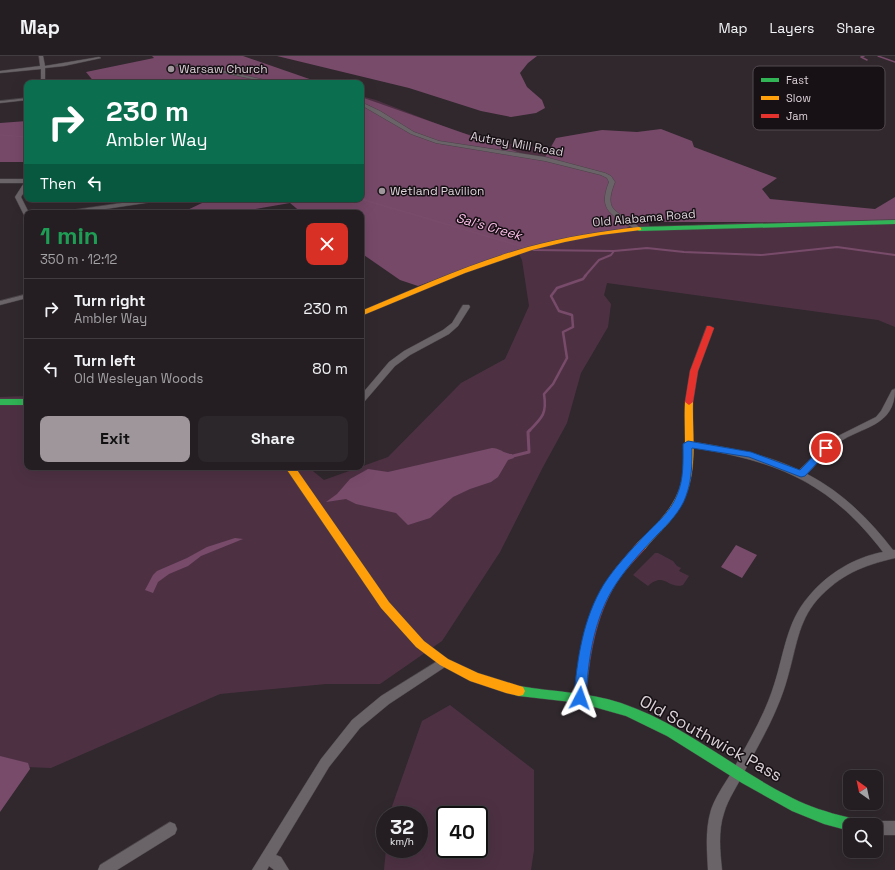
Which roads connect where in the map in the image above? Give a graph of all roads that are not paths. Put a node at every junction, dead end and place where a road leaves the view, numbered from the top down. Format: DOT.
graph roads {
  1 [pos="42,56"];
  2 [pos="99,58"];
  3 [pos="177,65"];
  4 [pos="43,68"];
  5 [pos="0,72"];
  6 [pos="43,80"];
  7 [pos="262,80"];
  8 [pos="24,99"];
  9 [pos="0,102"];
  10 [pos="364,105"];
  11 [pos="0,181"];
  12 [pos="24,181"];
  13 [pos="24,186"];
  14 [pos="143,202"];
  15 [pos="24,210"];
  16 [pos="87,210"];
  17 [pos="895,222"];
  18 [pos="637,228"];
  19 [pos="24,297"];
  20 [pos="0,303"];
  21 [pos="466,307"];
  22 [pos="364,313"];
  23 [pos="710,328"];
  24 [pos="895,392"];
  25 [pos="364,397"];
  26 [pos="0,402"];
  27 [pos="24,402"];
  28 [pos="688,444"];
  29 [pos="292,470"];
  30 [pos="801,474"];
  31 [pos="893,555"];
  32 [pos="444,662"];
  33 [pos="580,698"];
  34 [pos="736,774"];
  35 [pos="843,823"];
  36 [pos="883,828"];
  37 [pos="895,828"];
  38 [pos="170,829"];
  39 [pos="267,857"];
  40 [pos="104,870"];
  41 [pos="259,870"];
  42 [pos="282,870"];
  43 [pos="715,870"];
  1 -- 4 [label="street"];
  2 -- 4 [label="street"];
  3 -- 7 [label="street"];
  4 -- 5 [label="street"];
  4 -- 6 [label="street"];
  8 -- 9 [label="street"];
  10 -- 18 [label="street, Autrey Mill Road"];
  11 -- 12 [label="street"];
  13 -- 15 [label="street"];
  14 -- 16 [label="street"];
  17 -- 18 [label="street, Old Alabama Road"];
  18 -- 22 [label="street, Old Alabama Road"];
  19 -- 20 [label="street"];
  21 -- 25 [label="street"];
  23 -- 28 [label="street"];
  24 -- 30 [label="street"];
  26 -- 27 [label="street"];
  28 -- 30 [label="street"];
  28 -- 33 [label="street"];
  29 -- 32 [label="street, Old Southwick Pass"];
  30 -- 31 [label="street"];
  31 -- 34 [label="street"];
  32 -- 33 [label="street, Old Southwick Pass"];
  32 -- 39 [label="street"];
  33 -- 34 [label="street, Old Southwick Pass"];
  34 -- 35 [label="street, Old Southwick Pass"];
  34 -- 43 [label="street"];
  36 -- 37 [label="street"];
  38 -- 40 [label="street"];
  39 -- 41 [label="street"];
  39 -- 42 [label="street"];
}
